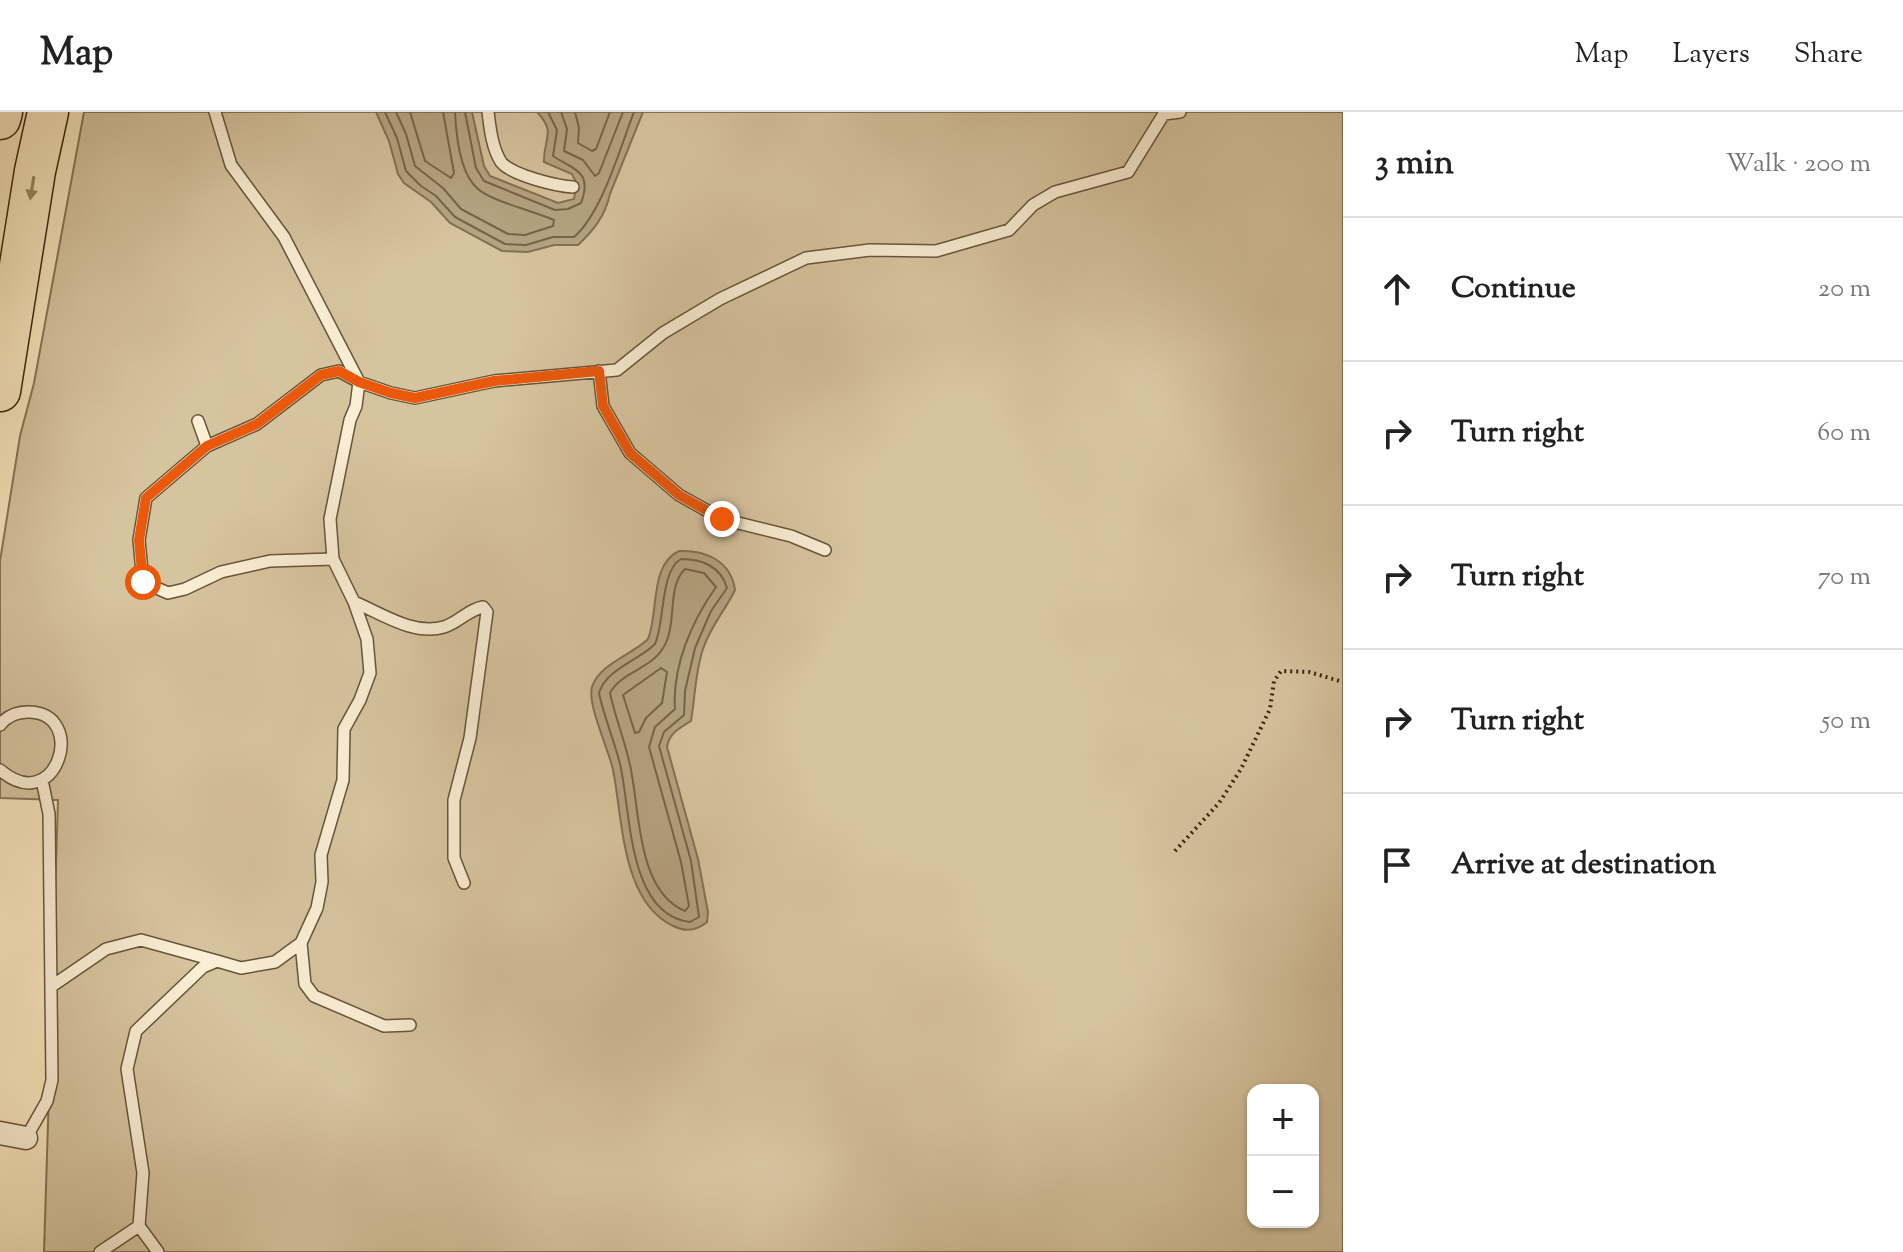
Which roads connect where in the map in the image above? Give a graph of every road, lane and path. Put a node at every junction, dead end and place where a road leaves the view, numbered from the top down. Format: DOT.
graph roads {
  1 [pos="2,112"];
  2 [pos="48,112"];
  3 [pos="215,112"];
  4 [pos="488,112"];
  5 [pos="1180,112"];
  6 [pos="1164,113"];
  7 [pos="0,119"];
  8 [pos="573,187"];
  9 [pos="599,371"];
  10 [pos="359,382"];
  11 [pos="0,391"];
  12 [pos="198,421"];
  13 [pos="207,446"];
  14 [pos="825,550"];
  15 [pos="333,559"];
  16 [pos="354,602"];
  17 [pos="1343,682"];
  18 [pos="0,725"];
  19 [pos="0,770"];
  20 [pos="42,780"];
  21 [pos="1175,851"];
  22 [pos="464,883"];
  23 [pos="301,943"];
  24 [pos="217,961"];
  25 [pos="52,986"];
  26 [pos="410,1025"];
  27 [pos="0,1133"];
  28 [pos="26,1138"];
  29 [pos="139,1226"];
  30 [pos="100,1252"];
  31 [pos="158,1252"];
  1 -- 7 [label="highway"];
  2 -- 11 [label="highway, one-way"];
  3 -- 10 [label="lane"];
  4 -- 8 [label="lane"];
  5 -- 6 [label="lane"];
  6 -- 9 [label="lane"];
  9 -- 10 [label="lane"];
  9 -- 14 [label="lane"];
  10 -- 13 [label="lane"];
  10 -- 15 [label="lane"];
  12 -- 13 [label="lane"];
  13 -- 15 [label="lane"];
  15 -- 16 [label="lane"];
  16 -- 22 [label="lane"];
  16 -- 23 [label="lane"];
  17 -- 21 [label="path"];
  18 -- 20 [label="lane"];
  19 -- 20 [label="lane"];
  20 -- 25 [label="lane"];
  23 -- 24 [label="lane"];
  23 -- 26 [label="lane"];
  24 -- 25 [label="lane"];
  24 -- 29 [label="lane"];
  25 -- 28 [label="lane"];
  27 -- 28 [label="street"];
  29 -- 30 [label="lane"];
  29 -- 31 [label="lane"];
}
